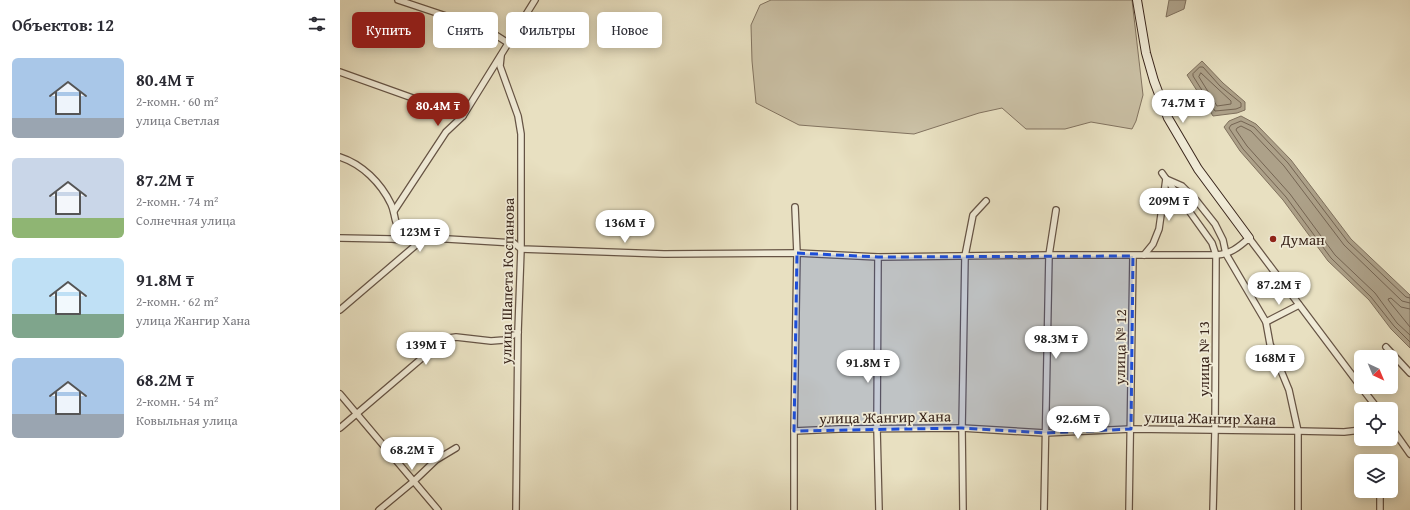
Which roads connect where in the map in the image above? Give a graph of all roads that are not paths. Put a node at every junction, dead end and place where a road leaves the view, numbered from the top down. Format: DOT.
graph roads {
  1 [pos="398,0"];
  2 [pos="535,0"];
  3 [pos="1137,0"];
  4 [pos="527,12"];
  5 [pos="506,42"];
  6 [pos="506,46"];
  7 [pos="500,56"];
  8 [pos="340,72"];
  9 [pos="463,116"];
  10 [pos="340,157"];
  11 [pos="1162,173"];
  12 [pos="1166,179"];
  13 [pos="986,202"];
  14 [pos="795,207"];
  15 [pos="1056,210"];
  16 [pos="394,211"];
  17 [pos="340,238"];
  18 [pos="1249,238"];
  19 [pos="410,241"];
  20 [pos="416,245"];
  21 [pos="521,250"];
  22 [pos="797,254"];
  23 [pos="1226,254"];
  24 [pos="1049,255"];
  25 [pos="1144,255"];
  26 [pos="965,256"];
  27 [pos="1133,256"];
  28 [pos="1216,256"];
  29 [pos="878,257"];
  30 [pos="1299,305"];
  31 [pos="340,310"];
  32 [pos="1266,322"];
  33 [pos="518,332"];
  34 [pos="1386,347"];
  35 [pos="1410,373"];
  36 [pos="1354,378"];
  37 [pos="340,394"];
  38 [pos="1366,394"];
  39 [pos="1373,402"];
  40 [pos="356,414"];
  41 [pos="340,428"];
  42 [pos="962,428"];
  43 [pos="877,429"];
  44 [pos="1131,429"];
  45 [pos="1215,430"];
  46 [pos="794,431"];
  47 [pos="1354,431"];
  48 [pos="1298,432"];
  49 [pos="1045,433"];
  50 [pos="1398,437"];
  51 [pos="456,448"];
  52 [pos="1410,454"];
  53 [pos="414,481"];
  54 [pos="1380,498"];
  55 [pos="379,510"];
  56 [pos="438,510"];
  57 [pos="516,510"];
  58 [pos="794,510"];
  59 [pos="879,510"];
  60 [pos="964,510"];
  61 [pos="1044,510"];
  62 [pos="1129,510"];
  63 [pos="1212,510"];
  64 [pos="1298,510"];
  65 [pos="1380,510"];
  1 -- 5 [label="street"];
  2 -- 4 [label="street"];
  3 -- 18 [label="street"];
  6 -- 7 [label="street"];
  7 -- 9 [label="street"];
  7 -- 21 [label="street, улица Шапета Коспанова"];
  8 -- 9 [label="street"];
  9 -- 16 [label="street"];
  10 -- 16 [label="street"];
  11 -- 12 [label="street"];
  12 -- 23 [label="street"];
  12 -- 25 [label="street"];
  12 -- 28 [label="street"];
  13 -- 26 [label="street"];
  14 -- 22 [label="street"];
  15 -- 24 [label="street"];
  16 -- 19 [label="street"];
  17 -- 19 [label="street"];
  18 -- 23 [label="street"];
  18 -- 30 [label="street"];
  19 -- 20 [label="street"];
  20 -- 21 [label="street"];
  20 -- 31 [label="street"];
  21 -- 22 [label="street"];
  21 -- 33 [label="street, улица Шапета Коспанова"];
  22 -- 29 [label="street"];
  22 -- 46 [label="street"];
  23 -- 28 [label="street"];
  23 -- 32 [label="street"];
  24 -- 26 [label="street"];
  24 -- 27 [label="street"];
  24 -- 49 [label="street"];
  25 -- 27 [label="street"];
  25 -- 28 [label="street"];
  26 -- 29 [label="street"];
  26 -- 42 [label="street"];
  27 -- 44 [label="street, улица № 12"];
  28 -- 45 [label="street, улица № 13"];
  29 -- 43 [label="street"];
  30 -- 32 [label="street"];
  30 -- 36 [label="street"];
  32 -- 48 [label="street"];
  33 -- 40 [label="street"];
  33 -- 57 [label="street, улица Шапета Коспанова"];
  34 -- 35 [label="street"];
  37 -- 40 [label="street"];
  38 -- 39 [label="street"];
  40 -- 41 [label="street"];
  40 -- 53 [label="street"];
  42 -- 43 [label="street, улица Жангир Хана"];
  42 -- 49 [label="street, улица Жангир Хана"];
  42 -- 60 [label="street"];
  43 -- 46 [label="street, улица Жангир Хана"];
  43 -- 59 [label="street"];
  44 -- 45 [label="street, улица Жангир Хана"];
  44 -- 49 [label="street, улица Жангир Хана"];
  44 -- 62 [label="street, улица № 12"];
  45 -- 48 [label="street, улица Жангир Хана"];
  45 -- 63 [label="street, улица № 13"];
  46 -- 58 [label="street"];
  47 -- 48 [label="street, улица Жангир Хана"];
  48 -- 64 [label="street"];
  49 -- 61 [label="street"];
  50 -- 52 [label="street"];
  51 -- 53 [label="street"];
  53 -- 55 [label="street"];
  53 -- 56 [label="street"];
  54 -- 65 [label="street"];
}
